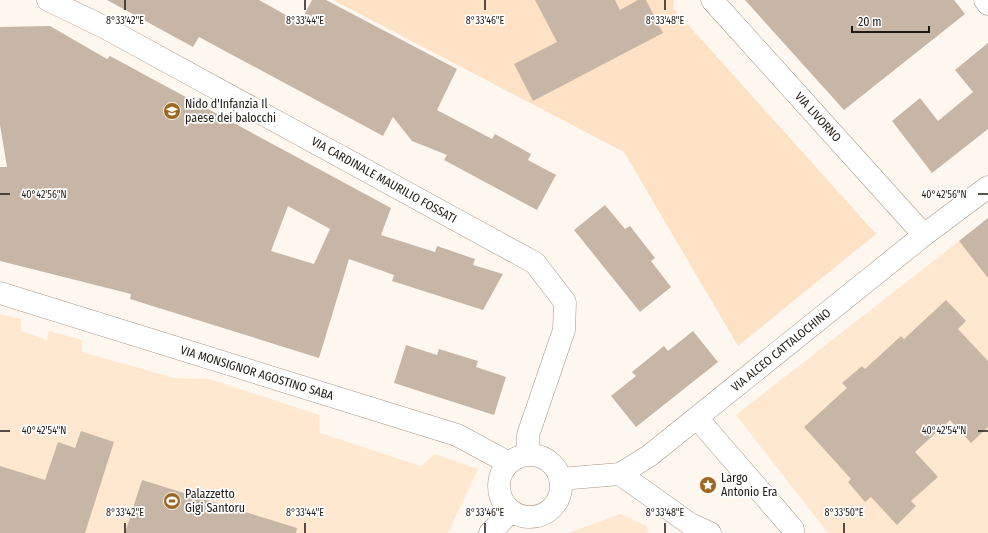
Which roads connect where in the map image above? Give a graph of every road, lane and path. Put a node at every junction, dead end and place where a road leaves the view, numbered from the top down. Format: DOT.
graph roads {
  1 [pos="48,0"];
  2 [pos="712,0"];
  3 [pos="985,0"];
  4 [pos="988,4"];
  5 [pos="988,187"];
  6 [pos="924,235"];
  7 [pos="0,293"];
  8 [pos="698,418"];
  9 [pos="518,459"];
  10 [pos="620,474"];
  11 [pos="560,479"];
  12 [pos="511,511"];
  13 [pos="490,533"];
  14 [pos="710,533"];
  15 [pos="793,533"];
  1 -- 9 [label="street, VIA CARDINALE MAURILIO FOSSATI"];
  2 -- 6 [label="street, VIA LIVORNO"];
  3 -- 4 [label="street"];
  5 -- 6 [label="street, VIA ALCEO CATTALOCHINO"];
  6 -- 8 [label="street, VIA ALCEO CATTALOCHINO"];
  7 -- 9 [label="street, VIA MONSIGNOR AGOSTINO SABA"];
  8 -- 10 [label="street, VIA ALCEO CATTALOCHINO"];
  8 -- 15 [label="street"];
  9 -- 11 [label="street"];
  9 -- 12 [label="street"];
  10 -- 11 [label="street, VIA ALCEO CATTALOCHINO"];
  10 -- 14 [label="street"];
  11 -- 12 [label="street"];
  12 -- 13 [label="street"];
}
